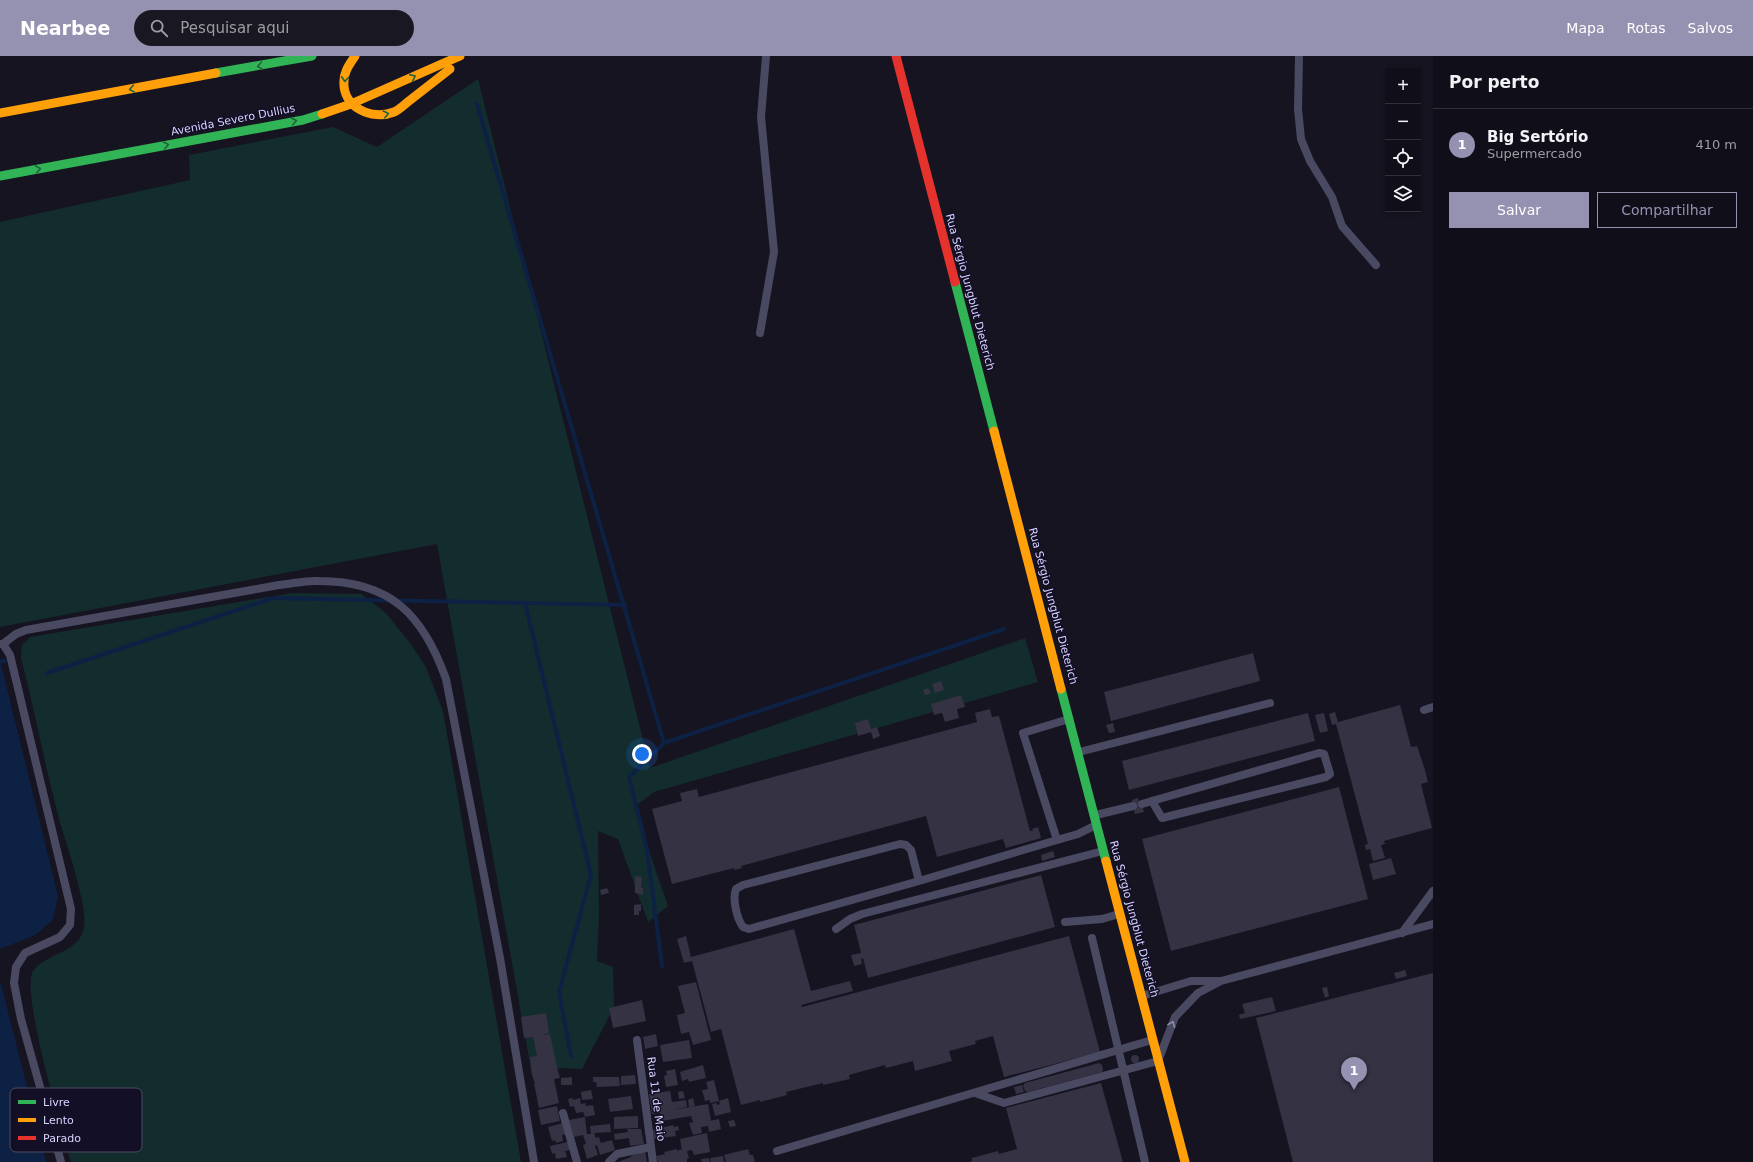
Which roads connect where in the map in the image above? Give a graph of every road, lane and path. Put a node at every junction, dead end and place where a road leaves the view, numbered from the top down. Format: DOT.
graph roads {
  1 [pos="312,56"];
  2 [pos="355,56"];
  3 [pos="460,56"];
  4 [pos="466,56"];
  5 [pos="766,56"];
  6 [pos="896,56"];
  7 [pos="1299,56"];
  8 [pos="351,104"];
  9 [pos="0,113"];
  10 [pos="0,176"];
  11 [pos="1376,265"];
  12 [pos="760,333"];
  13 [pos="1,644"];
  14 [pos="1270,703"];
  15 [pos="1433,707"];
  16 [pos="1424,710"];
  17 [pos="1070,719"];
  18 [pos="1078,752"];
  19 [pos="1152,801"];
  20 [pos="1142,804"];
  21 [pos="1132,806"];
  22 [pos="1095,815"];
  23 [pos="1097,825"];
  24 [pos="1058,840"];
  25 [pos="1104,851"];
  26 [pos="919,881"];
  27 [pos="1433,891"];
  28 [pos="1121,914"];
  29 [pos="1065,922"];
  30 [pos="1433,924"];
  31 [pos="836,929"];
  32 [pos="1402,933"];
  33 [pos="1092,938"];
  34 [pos="1221,981"];
  35 [pos="1142,996"];
  36 [pos="637,1040"];
  37 [pos="1153,1040"];
  38 [pos="1117,1051"];
  39 [pos="1158,1060"];
  40 [pos="1123,1070"];
  41 [pos="40,1088"];
  42 [pos="975,1093"];
  43 [pos="563,1113"];
  44 [pos="651,1147"];
  45 [pos="777,1151"];
  46 [pos="58,1152"];
  47 [pos="61,1162"];
  48 [pos="534,1162"];
  49 [pos="577,1162"];
  50 [pos="610,1162"];
  51 [pos="653,1162"];
  52 [pos="1145,1162"];
  53 [pos="1185,1162"];
  1 -- 9 [label="street, one-way"];
  2 -- 8 [label="street, one-way"];
  8 -- 3 [label="street, Avenida Severo Dullius, one-way"];
  8 -- 4 [label="street, one-way"];
  5 -- 12 [label="lane"];
  6 -- 17 [label="street, Rua Sérgio Jungblut Dieterich"];
  7 -- 11 [label="lane"];
  10 -- 8 [label="street, Avenida Severo Dullius, one-way"];
  13 -- 41 [label="lane"];
  13 -- 48 [label="lane"];
  14 -- 18 [label="lane"];
  15 -- 16 [label="lane"];
  17 -- 18 [label="street, Rua Sérgio Jungblut Dieterich"];
  17 -- 24 [label="lane"];
  18 -- 22 [label="street, Rua Sérgio Jungblut Dieterich"];
  19 -- 19 [label="lane"];
  19 -- 20 [label="lane"];
  21 -- 22 [label="lane"];
  22 -- 23 [label="street, Rua Sérgio Jungblut Dieterich"];
  23 -- 24 [label="lane"];
  23 -- 25 [label="street, Rua Sérgio Jungblut Dieterich"];
  24 -- 26 [label="lane"];
  25 -- 28 [label="street, Rua Sérgio Jungblut Dieterich"];
  25 -- 31 [label="lane"];
  26 -- 26 [label="lane"];
  27 -- 32 [label="lane"];
  28 -- 29 [label="lane"];
  28 -- 35 [label="street, Rua Sérgio Jungblut Dieterich"];
  30 -- 32 [label="lane"];
  32 -- 34 [label="lane"];
  33 -- 38 [label="lane"];
  34 -- 35 [label="lane"];
  39 -- 34 [label="lane, one-way"];
  35 -- 37 [label="street, Rua Sérgio Jungblut Dieterich"];
  36 -- 44 [label="lane, Rua 11 de Maio"];
  37 -- 38 [label="lane"];
  37 -- 39 [label="street, Rua Sérgio Jungblut Dieterich"];
  38 -- 40 [label="lane"];
  38 -- 42 [label="lane"];
  39 -- 40 [label="lane"];
  39 -- 53 [label="street, Rua Sérgio Jungblut Dieterich"];
  40 -- 42 [label="lane"];
  40 -- 52 [label="lane"];
  42 -- 45 [label="lane"];
  43 -- 49 [label="lane"];
  44 -- 50 [label="lane"];
  44 -- 51 [label="lane, Rua 11 de Maio"];
  46 -- 47 [label="lane"];
}
